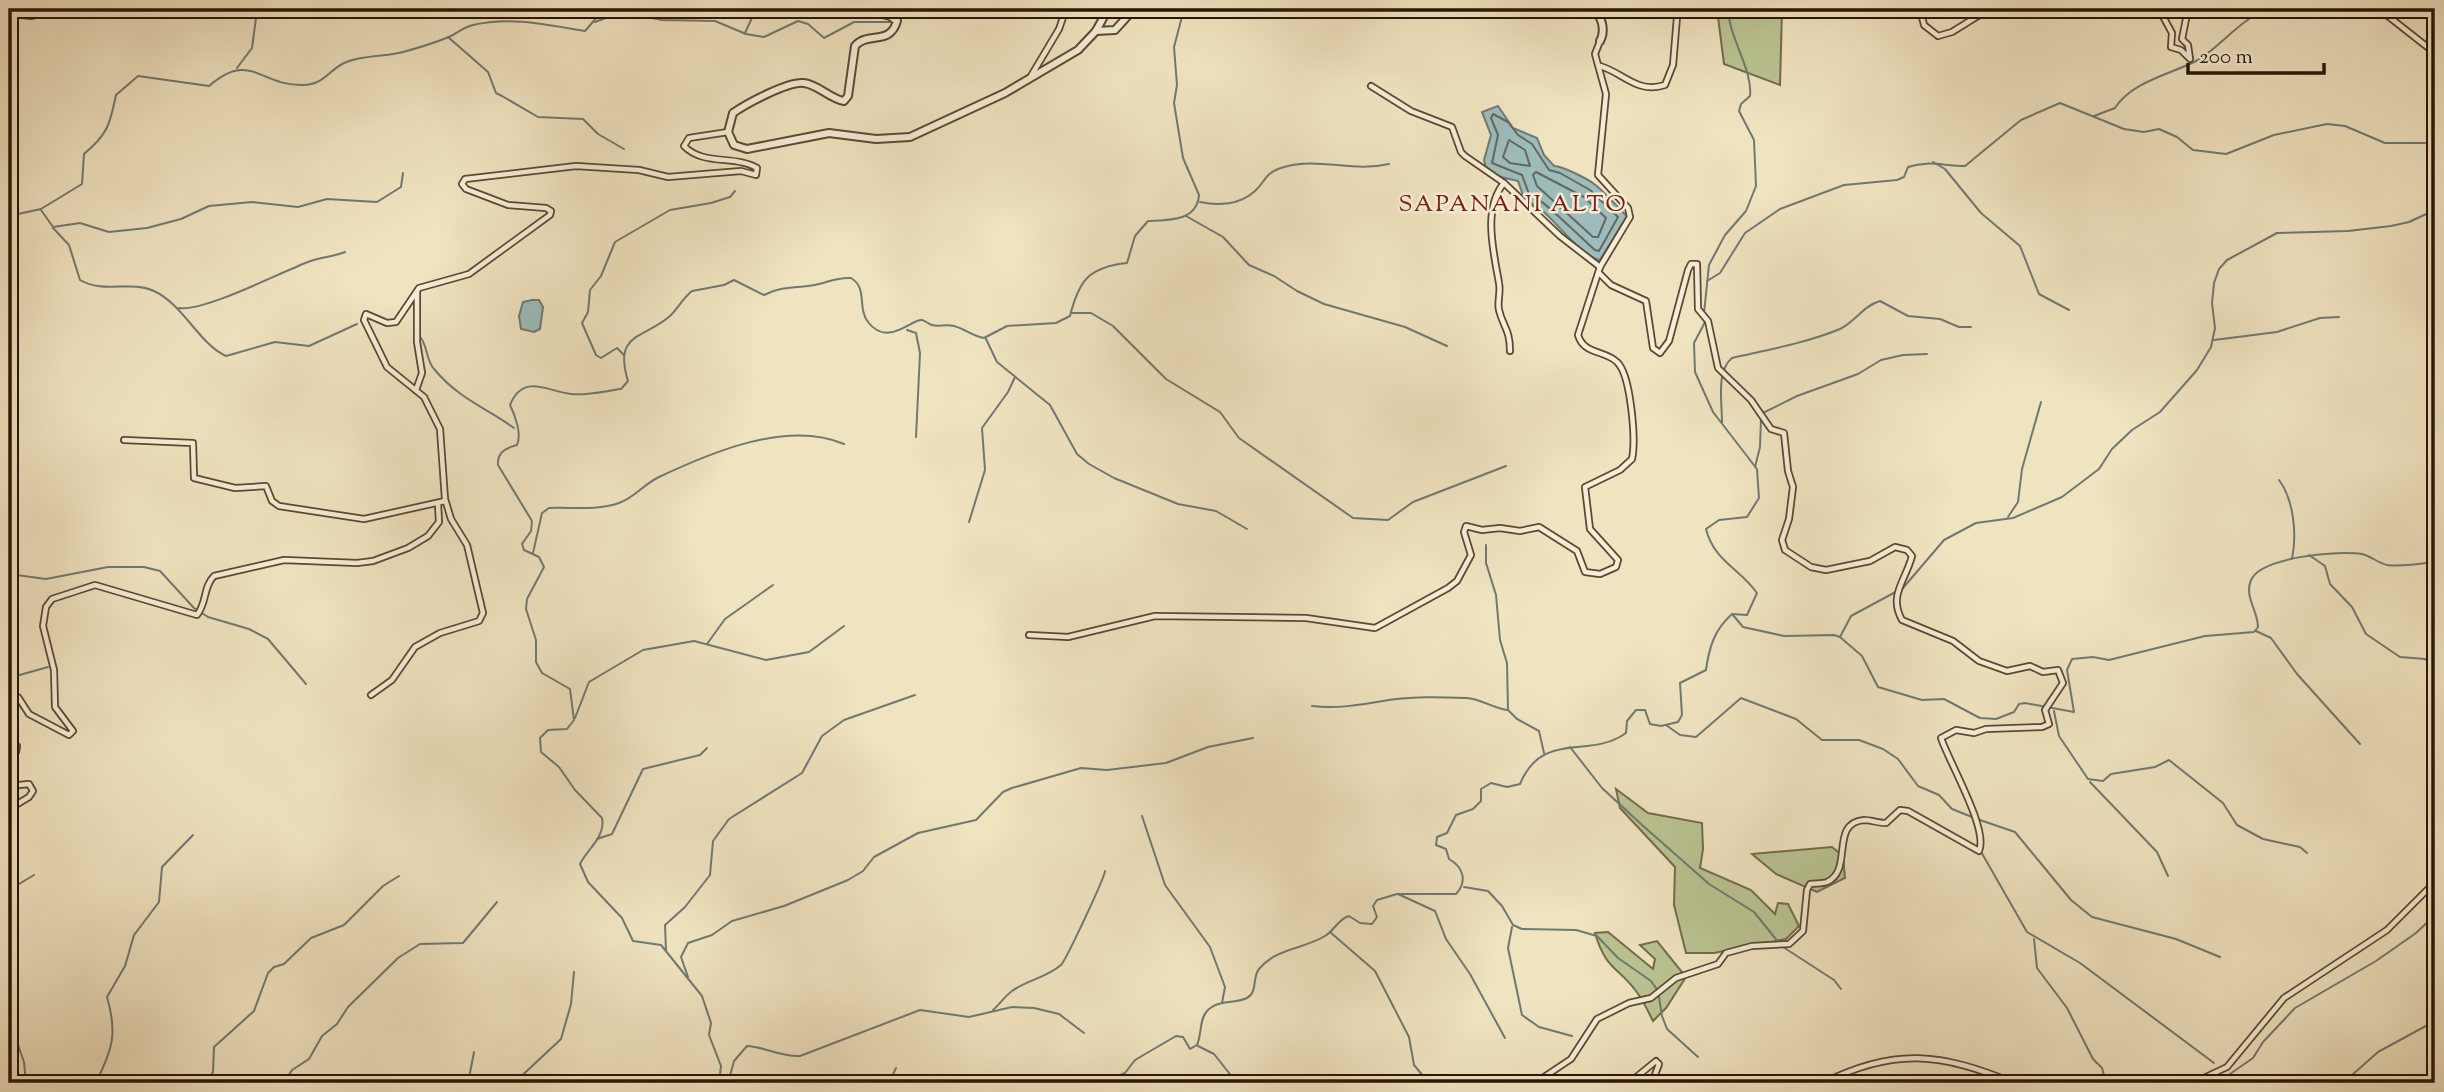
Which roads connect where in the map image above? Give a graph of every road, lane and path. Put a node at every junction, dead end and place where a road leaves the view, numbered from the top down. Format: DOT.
graph roads {
  1 [pos="15,9"];
  2 [pos="36,9"];
  3 [pos="863,9"];
  4 [pos="1066,9"];
  5 [pos="1108,9"];
  6 [pos="1134,9"];
  7 [pos="1578,9"];
  8 [pos="1681,9"];
  9 [pos="1920,9"];
  10 [pos="1989,9"];
  11 [pos="2158,9"];
  12 [pos="2188,9"];
  13 [pos="2379,9"];
  14 [pos="1096,31"];
  15 [pos="1600,41"];
  16 [pos="2435,53"];
  17 [pos="1600,66"];
  18 [pos="1031,77"];
  19 [pos="1371,86"];
  20 [pos="728,132"];
  21 [pos="1504,183"];
  22 [pos="1599,270"];
  23 [pos="416,291"];
  24 [pos="1510,351"];
  25 [pos="416,390"];
  26 [pos="124,440"];
  27 [pos="445,501"];
  28 [pos="438,504"];
  29 [pos="1029,635"];
  30 [pos="371,695"];
  31 [pos="9,703"];
  32 [pos="9,742"];
  33 [pos="9,755"];
  34 [pos="9,786"];
  35 [pos="9,809"];
  36 [pos="2435,882"];
  37 [pos="1535,1083"];
  38 [pos="1629,1083"];
  39 [pos="1652,1083"];
  40 [pos="1823,1083"];
  41 [pos="2014,1083"];
  42 [pos="2193,1083"];
  1 -- 2 [label="street"];
  3 -- 20 [label="street"];
  4 -- 18 [label="street"];
  5 -- 14 [label="street"];
  6 -- 14 [label="street"];
  7 -- 15 [label="street"];
  8 -- 17 [label="street"];
  9 -- 10 [label="street"];
  11 -- 12 [label="street"];
  13 -- 16 [label="street"];
  14 -- 18 [label="street"];
  15 -- 17 [label="street"];
  17 -- 22 [label="street"];
  18 -- 20 [label="street"];
  19 -- 21 [label="street"];
  20 -- 23 [label="street"];
  21 -- 22 [label="street"];
  21 -- 24 [label="street"];
  22 -- 29 [label="street"];
  22 -- 37 [label="street"];
  23 -- 25 [label="street"];
  23 -- 25 [label="street"];
  25 -- 27 [label="street"];
  26 -- 28 [label="street"];
  27 -- 28 [label="street"];
  27 -- 30 [label="street"];
  28 -- 31 [label="street"];
  32 -- 33 [label="street"];
  34 -- 35 [label="street"];
  36 -- 42 [label="street"];
  38 -- 39 [label="street"];
  40 -- 41 [label="street"];
}
